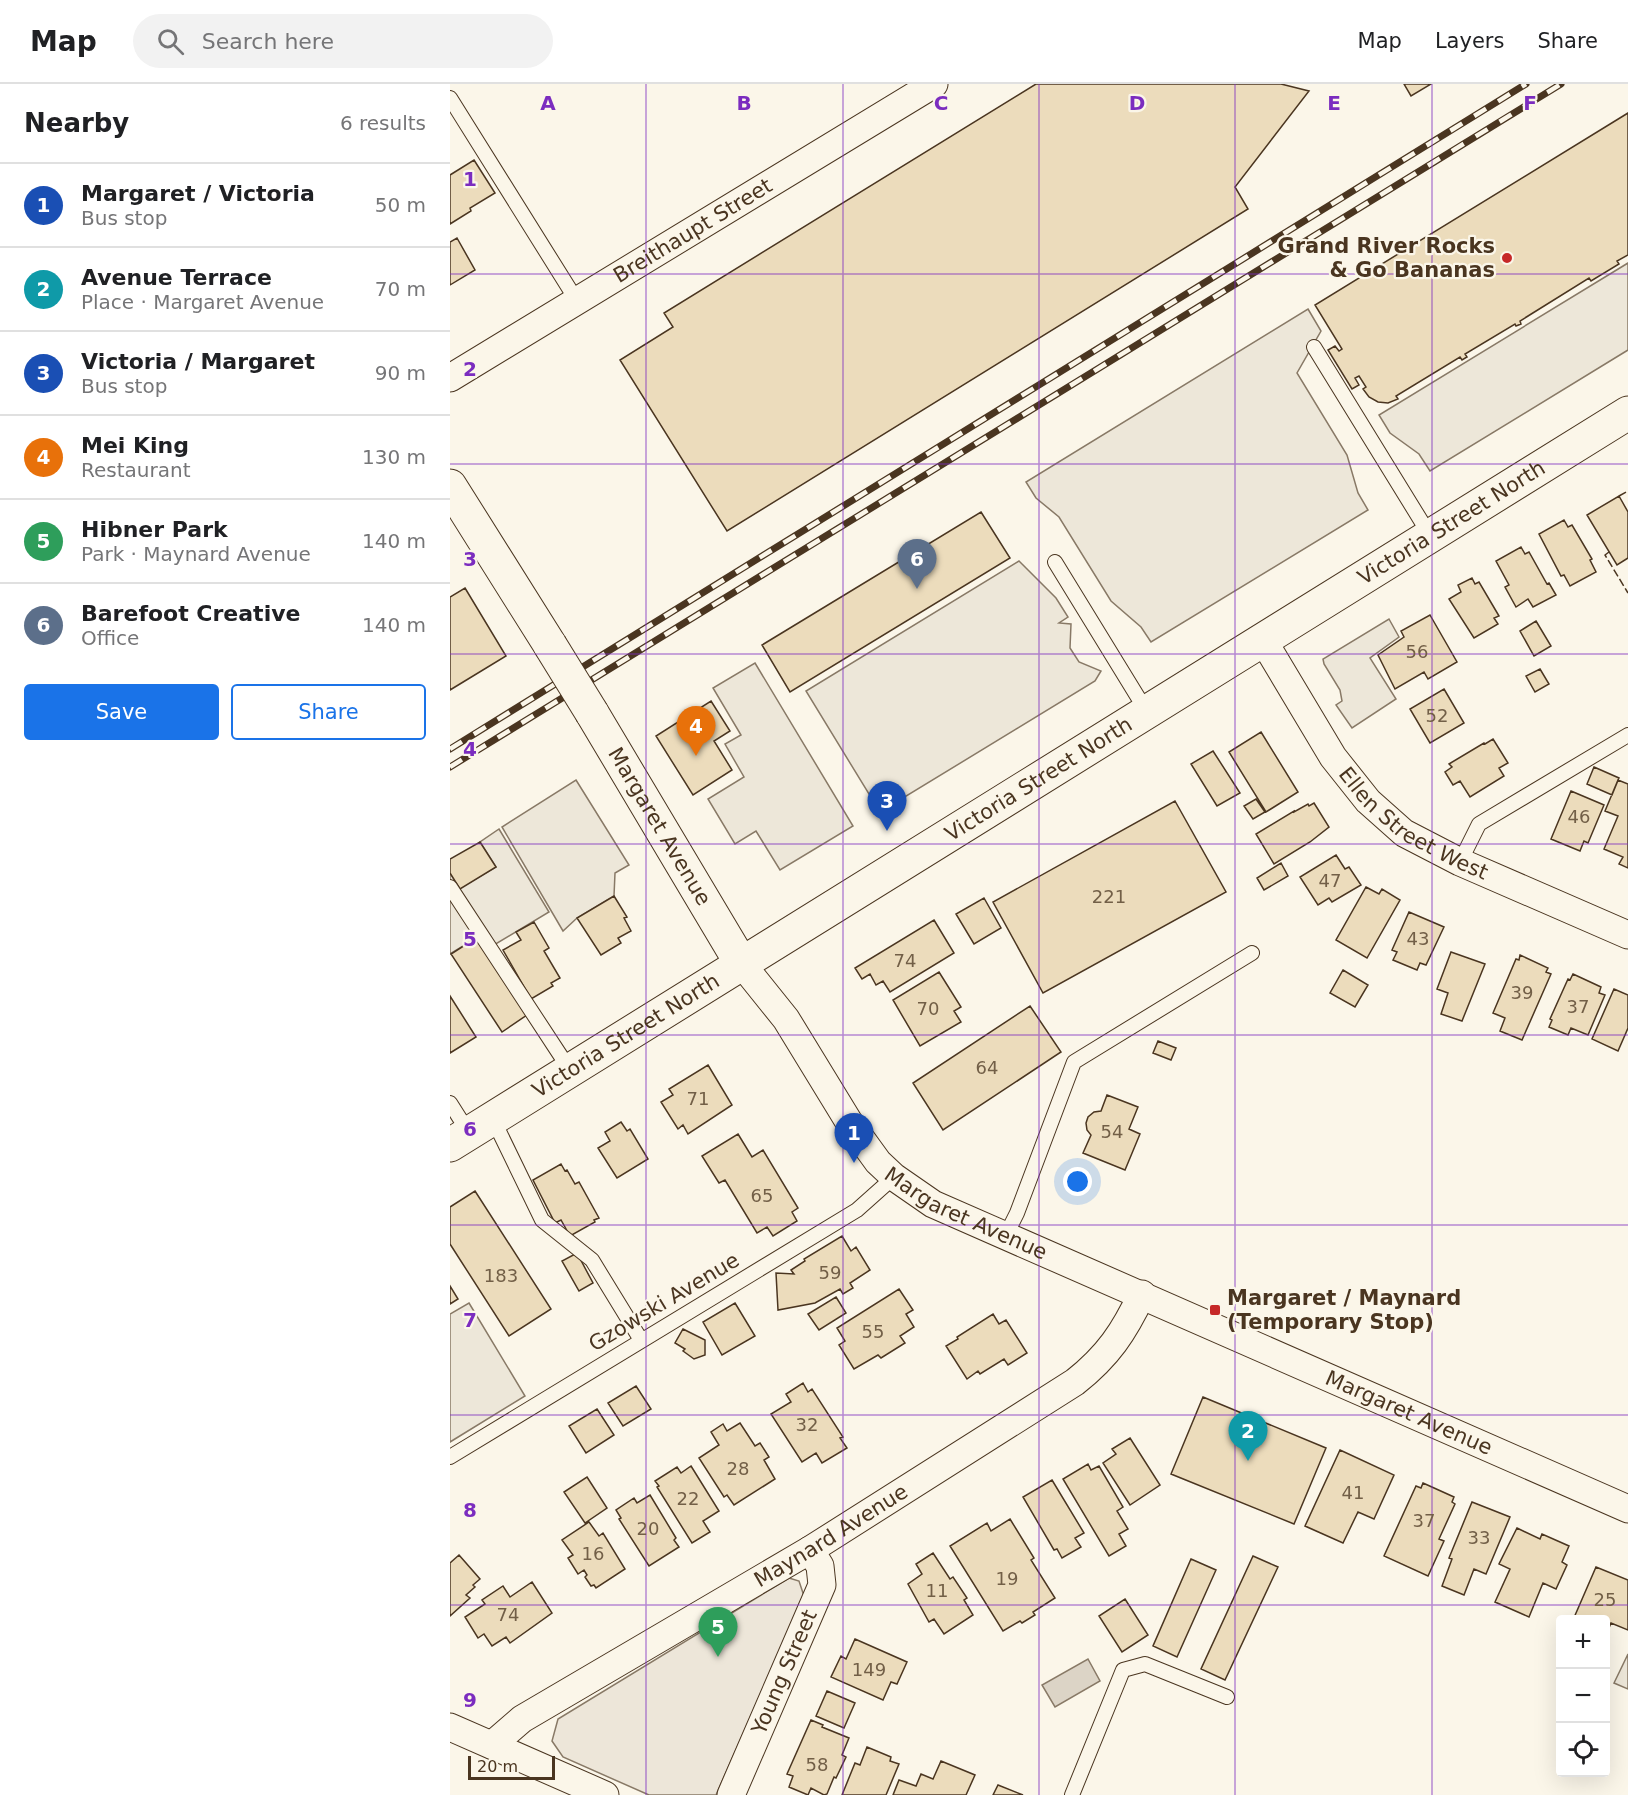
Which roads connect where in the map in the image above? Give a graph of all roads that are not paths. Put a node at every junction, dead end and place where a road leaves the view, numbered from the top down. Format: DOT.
graph roads {
  1 [pos="934,84"];
  2 [pos="450,98"];
  3 [pos="577,301"];
  4 [pos="1314,347"];
  5 [pos="450,378"];
  6 [pos="1628,413"];
  7 [pos="450,486"];
  8 [pos="1431,537"];
  9 [pos="1055,562"];
  10 [pos="1263,640"];
  11 [pos="1147,712"];
  12 [pos="1628,735"];
  13 [pos="1460,862"];
  14 [pos="450,887"];
  15 [pos="1628,935"];
  16 [pos="1252,953"];
  17 [pos="741,963"];
  18 [pos="570,1070"];
  19 [pos="450,1103"];
  20 [pos="470,1132"];
  21 [pos="894,1177"];
  22 [pos="1006,1235"];
  23 [pos="1142,1294"];
  24 [pos="641,1341"];
  25 [pos="450,1456"];
  26 [pos="1628,1509"];
  27 [pos="810,1550"];
  28 [pos="1227,1697"];
  29 [pos="450,1727"];
  30 [pos="492,1745"];
  31 [pos="606,1795"];
  32 [pos="731,1795"];
  33 [pos="1072,1795"];
  1 -- 3 [label="street, Breithaupt Street"];
  2 -- 3 [label="lane"];
  3 -- 5 [label="street, Breithaupt Street"];
  4 -- 8 [label="lane"];
  6 -- 8 [label="main road, Victoria Street North"];
  7 -- 17 [label="main road, Margaret Avenue, bridge"];
  8 -- 10 [label="main road, Victoria Street North"];
  9 -- 11 [label="lane"];
  10 -- 11 [label="main road, Victoria Street North"];
  10 -- 13 [label="street, Ellen Street West"];
  11 -- 17 [label="main road, Victoria Street North"];
  12 -- 13 [label="lane"];
  13 -- 15 [label="street, Ellen Street West"];
  14 -- 18 [label="lane"];
  16 -- 22 [label="lane"];
  17 -- 18 [label="main road, Victoria Street North"];
  17 -- 21 [label="street, Margaret Avenue"];
  18 -- 20 [label="main road, Victoria Street North"];
  19 -- 20 [label="lane"];
  20 -- 24 [label="lane"];
  21 -- 22 [label="street, Margaret Avenue"];
  21 -- 24 [label="lane, Gzowski Avenue"];
  22 -- 23 [label="street, Margaret Avenue"];
  23 -- 26 [label="street, Margaret Avenue"];
  23 -- 27 [label="street, Maynard Avenue"];
  24 -- 25 [label="lane, Gzowski Avenue"];
  27 -- 30 [label="street, Maynard Avenue"];
  27 -- 32 [label="street, Young Street"];
  28 -- 33 [label="lane"];
  29 -- 30 [label="street"];
  30 -- 31 [label="street"];
}
